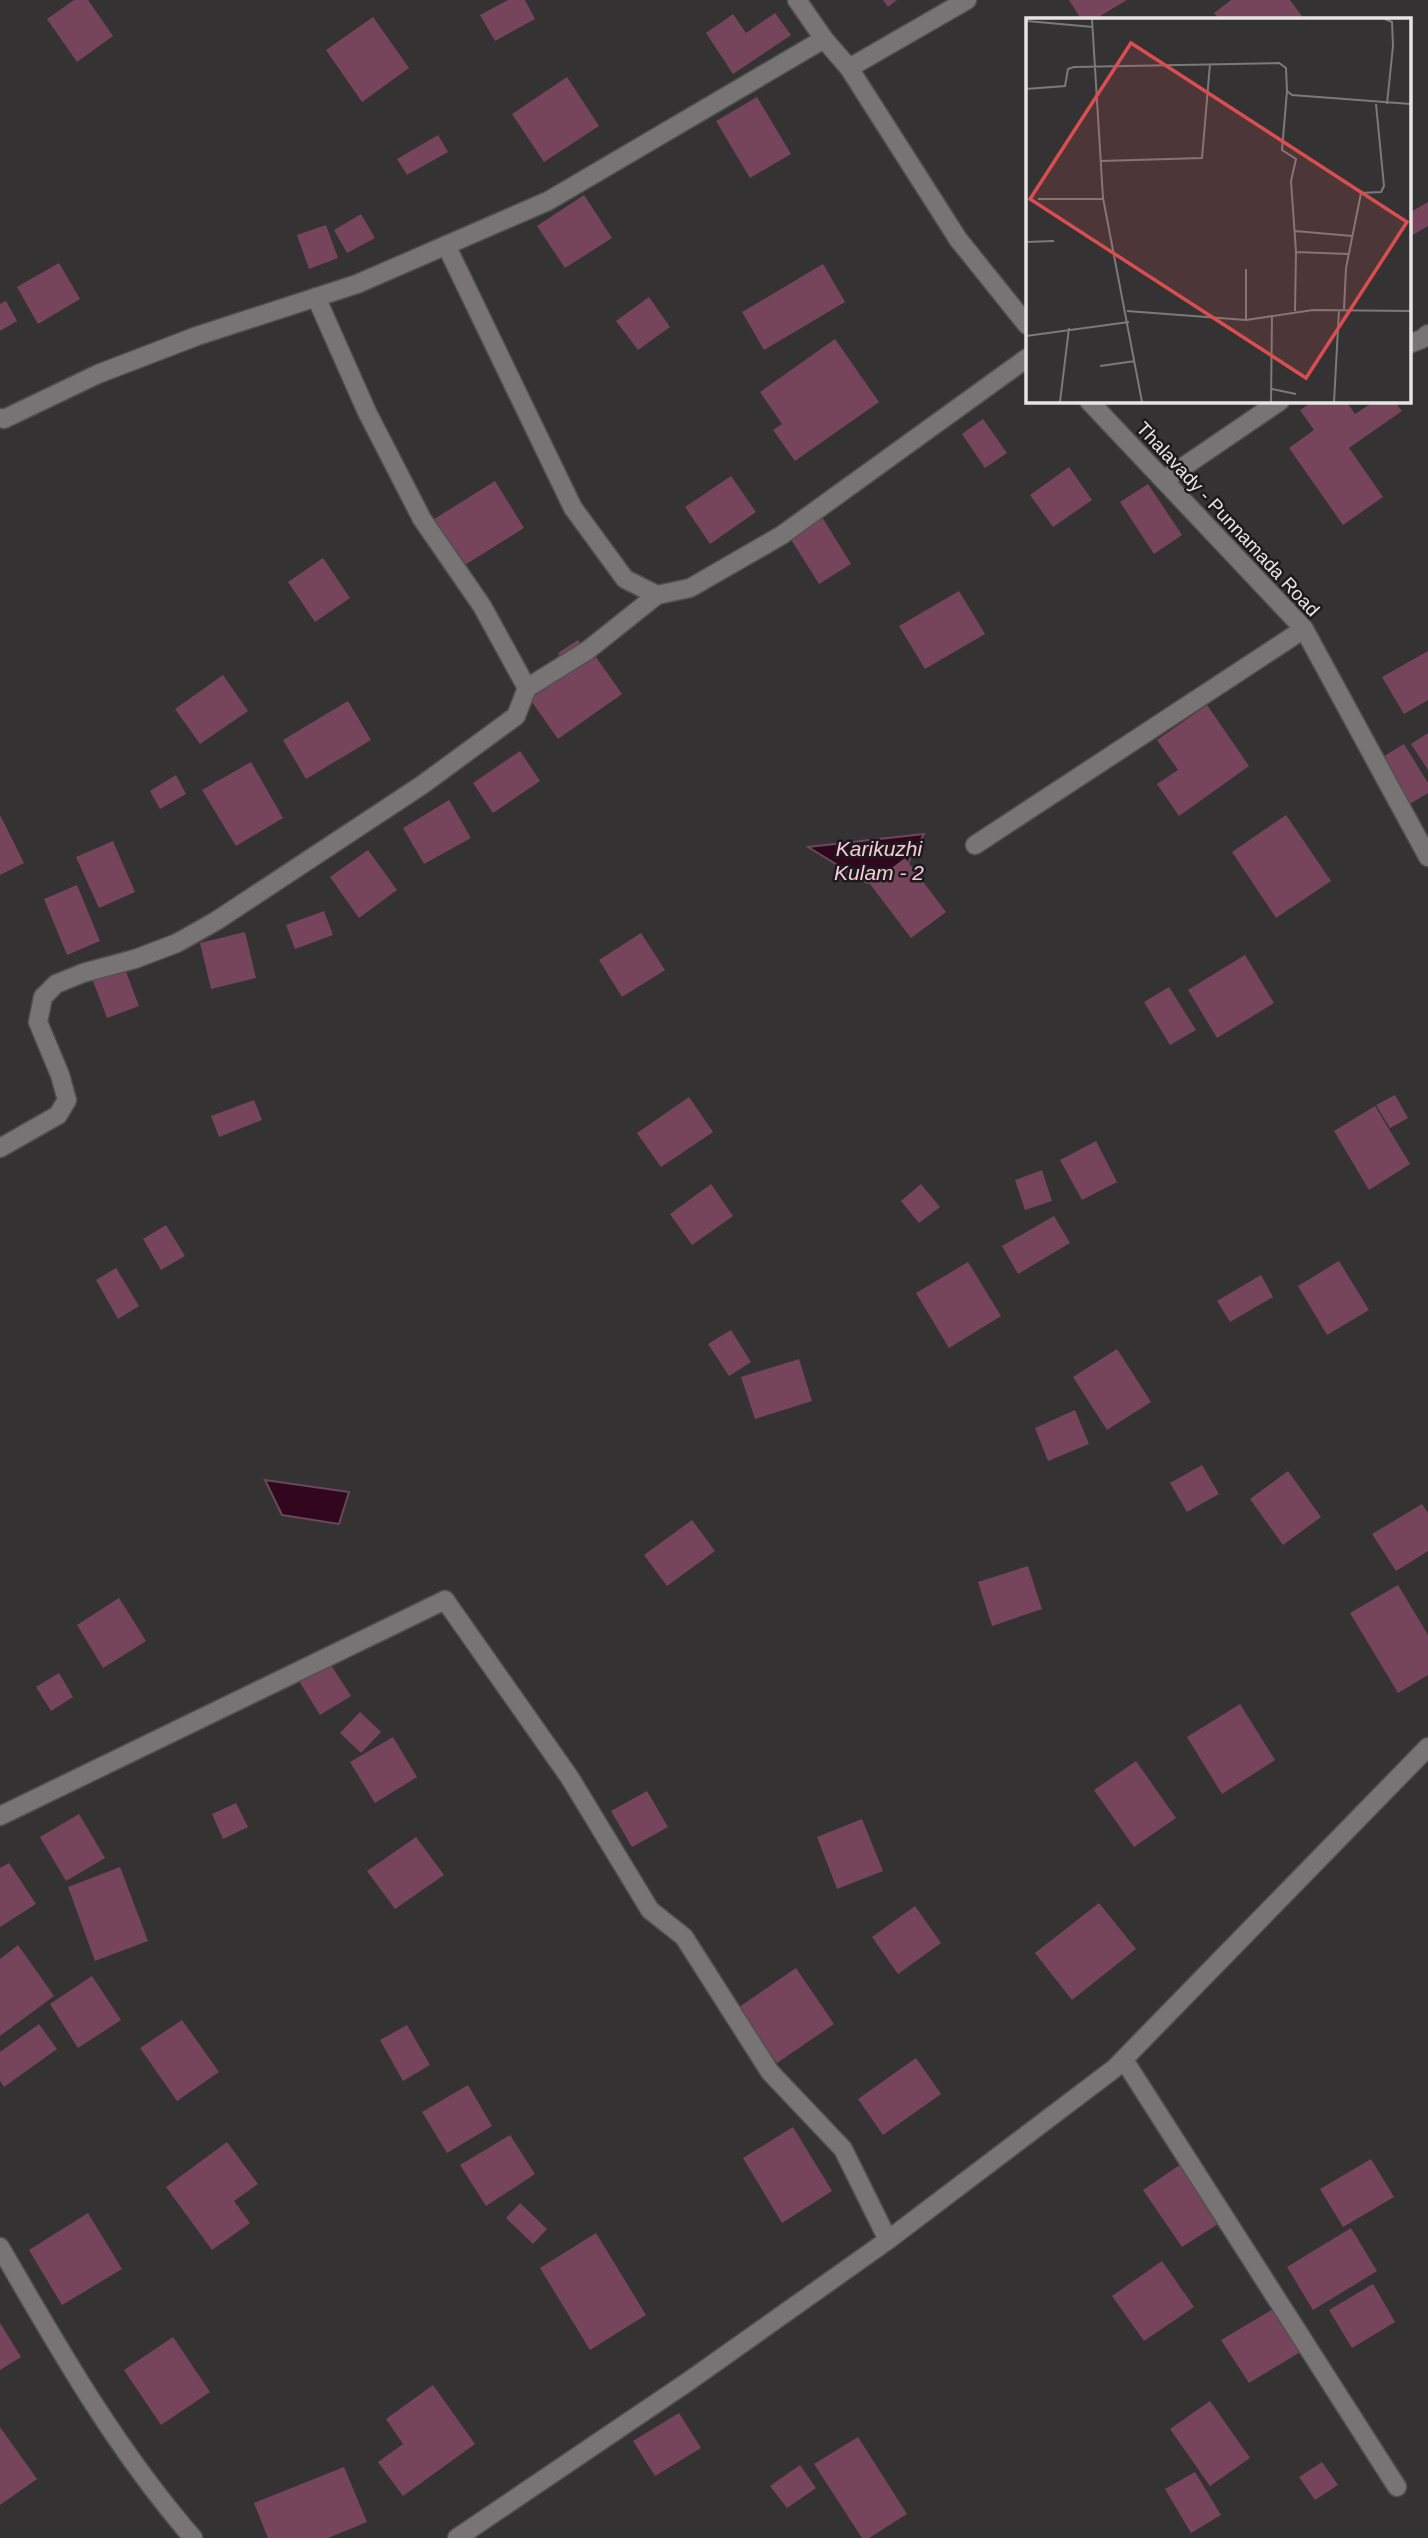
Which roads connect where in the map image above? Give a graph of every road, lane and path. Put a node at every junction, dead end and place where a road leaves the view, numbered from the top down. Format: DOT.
graph roads {
  1 [pos="797,0"];
  2 [pos="967,0"];
  3 [pos="824,39"];
  4 [pos="849,68"];
  5 [pos="446,245"];
  6 [pos="316,297"];
  7 [pos="1026,324"];
  8 [pos="1428,334"];
  9 [pos="1410,344"];
  10 [pos="1026,359"];
  11 [pos="1090,402"];
  12 [pos="1279,402"];
  13 [pos="0,418"];
  14 [pos="1164,480"];
  15 [pos="657,595"];
  16 [pos="1304,629"];
  17 [pos="527,688"];
  18 [pos="975,845"];
  19 [pos="1428,857"];
  20 [pos="0,1149"];
  21 [pos="1428,1747"];
  22 [pos="0,1816"];
  23 [pos="1124,2060"];
  24 [pos="888,2240"];
  25 [pos="0,2247"];
  26 [pos="1397,2487"];
  27 [pos="193,2538"];
  28 [pos="457,2538"];
  1 -- 3 [label="street"];
  2 -- 4 [label="street"];
  3 -- 4 [label="street"];
  3 -- 5 [label="street"];
  4 -- 7 [label="street"];
  5 -- 6 [label="street"];
  5 -- 15 [label="street"];
  6 -- 13 [label="street"];
  6 -- 17 [label="street"];
  8 -- 9 [label="street"];
  10 -- 15 [label="street"];
  11 -- 14 [label="street, Thalavady - Punnamada Road"];
  12 -- 14 [label="street"];
  14 -- 16 [label="street, Thalavady - Punnamada Road"];
  15 -- 17 [label="street"];
  16 -- 18 [label="street"];
  16 -- 19 [label="street, Thalavady - Punnamada Road"];
  17 -- 20 [label="street"];
  21 -- 23 [label="street"];
  22 -- 24 [label="street"];
  23 -- 24 [label="street"];
  23 -- 26 [label="street"];
  24 -- 28 [label="street"];
  25 -- 27 [label="street"];
}
